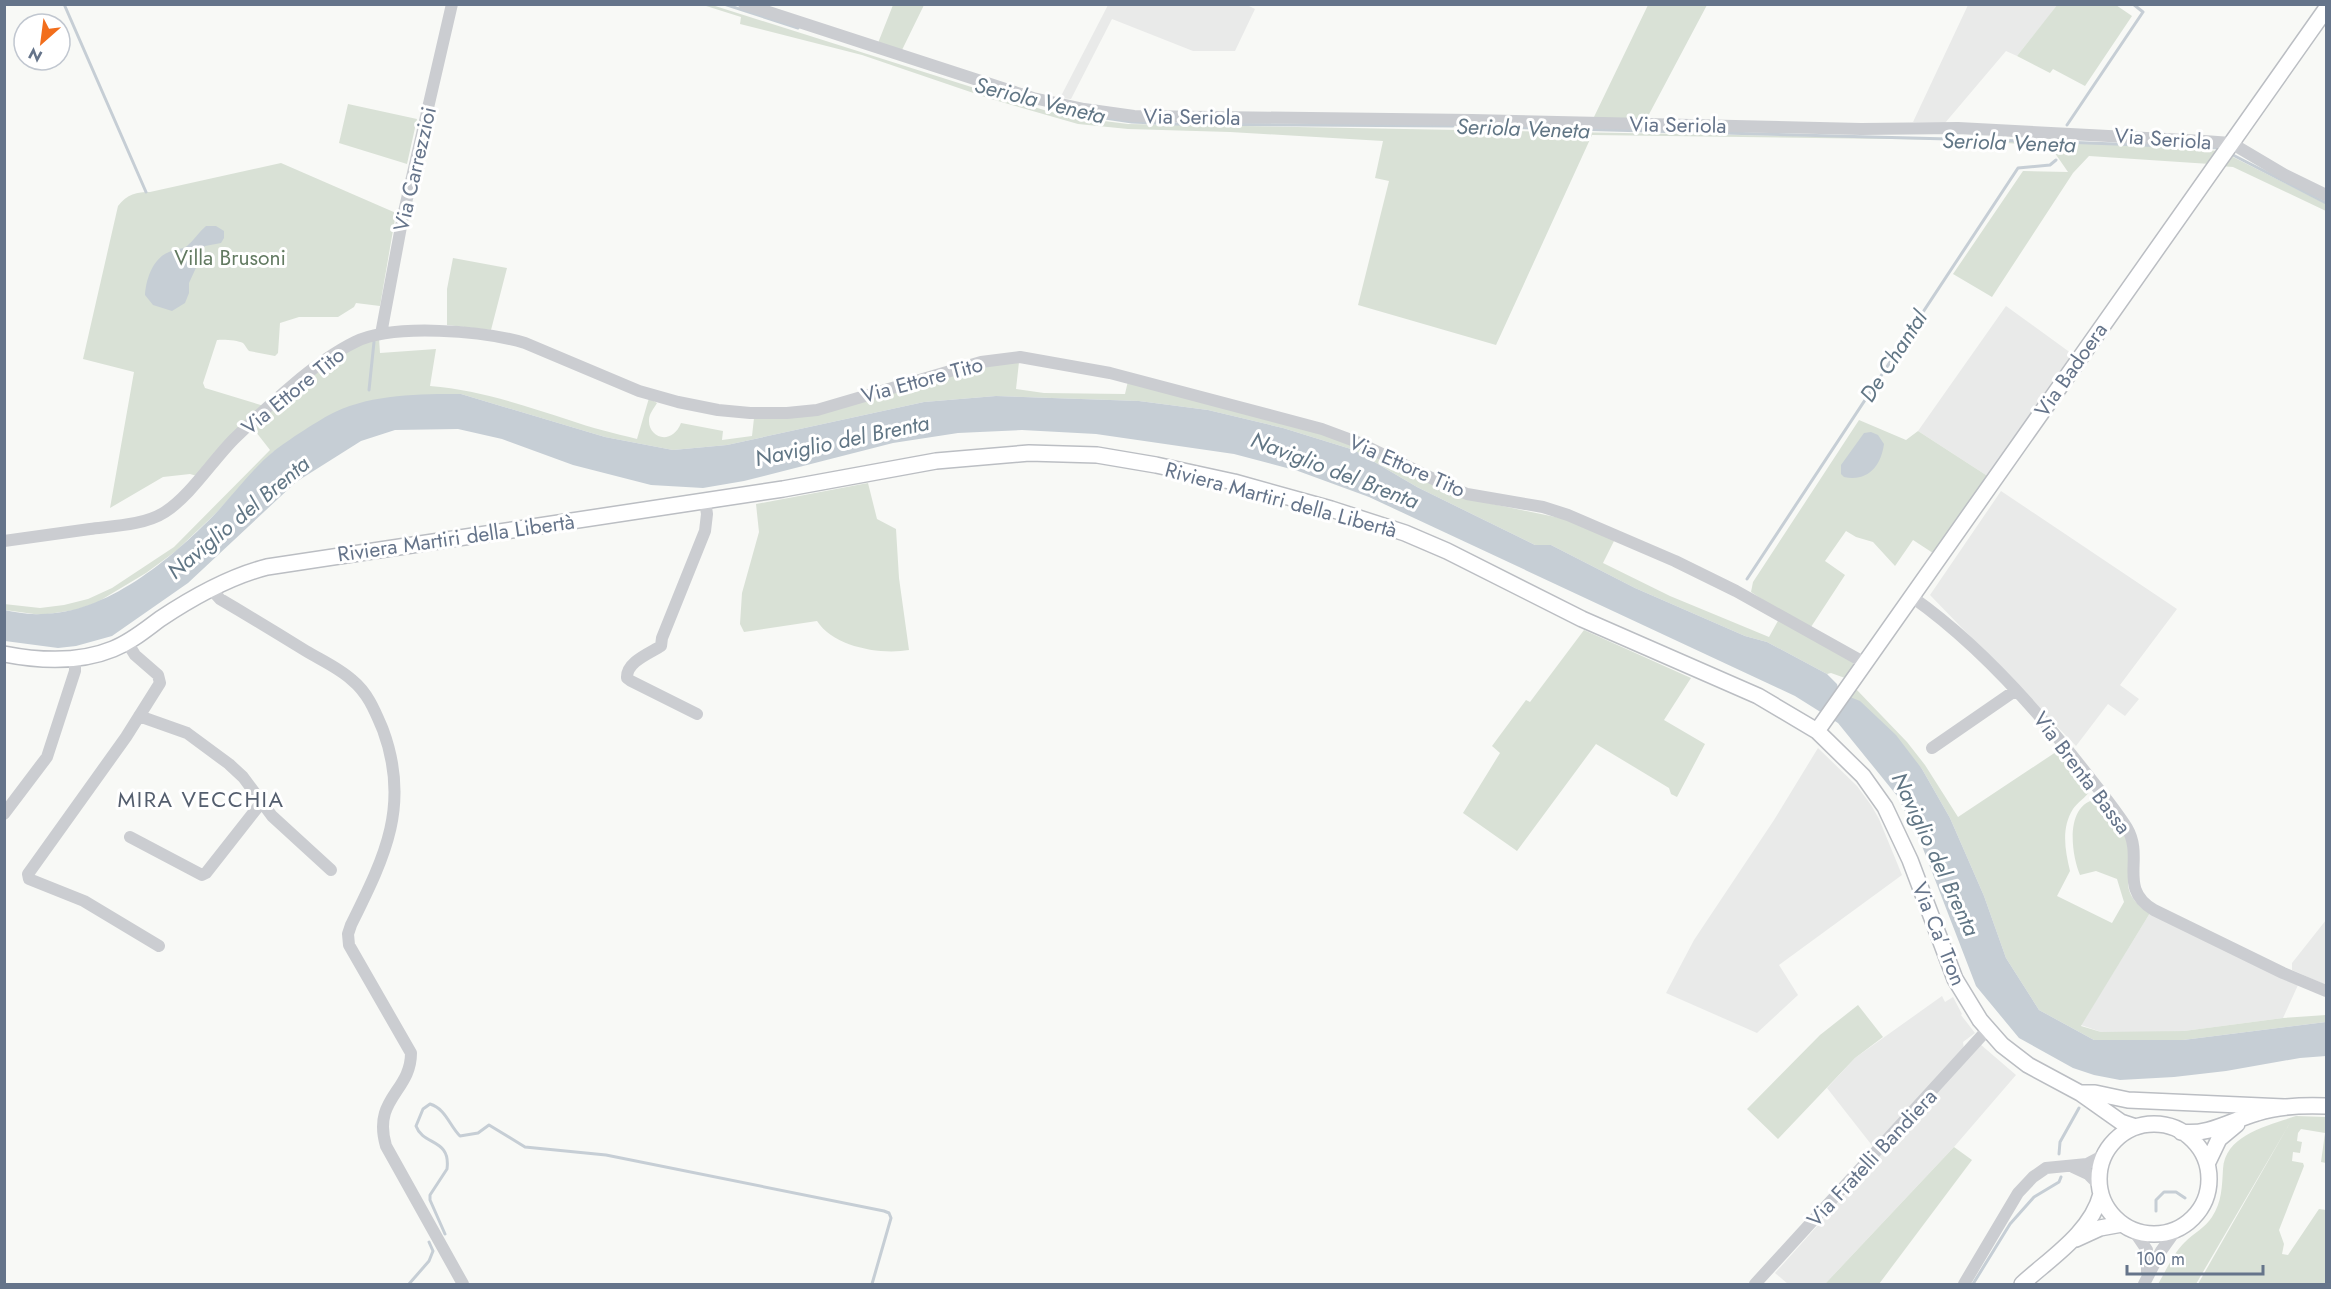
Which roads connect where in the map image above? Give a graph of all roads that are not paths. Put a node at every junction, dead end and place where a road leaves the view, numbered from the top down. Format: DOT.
graph roads {
  1 [pos="452,4"];
  2 [pos="744,4"];
  3 [pos="2326,9"];
  4 [pos="2228,148"];
  5 [pos="2326,195"];
  6 [pos="381,334"];
  7 [pos="705,501"];
  8 [pos="4,541"];
  9 [pos="211,589"];
  10 [pos="1912,597"];
  11 [pos="127,642"];
  12 [pos="4,654"];
  13 [pos="75,659"];
  14 [pos="1865,663"];
  15 [pos="2016,690"];
  16 [pos="697,714"];
  17 [pos="139,716"];
  18 [pos="1817,731"];
  19 [pos="1932,748"];
  20 [pos="261,803"];
  21 [pos="4,814"];
  22 [pos="130,837"];
  23 [pos="331,870"];
  24 [pos="159,946"];
  25 [pos="2326,991"];
  26 [pos="1988,1030"];
  27 [pos="2080,1093"];
  28 [pos="2097,1105"];
  29 [pos="2326,1106"];
  30 [pos="2284,1107"];
  31 [pos="2248,1116"];
  32 [pos="2136,1127"];
  33 [pos="2181,1132"];
  34 [pos="2107,1151"];
  35 [pos="2207,1164"];
  36 [pos="2073,1167"];
  37 [pos="2099,1189"];
  38 [pos="2128,1228"];
  39 [pos="2176,1230"];
  40 [pos="2071,1242"];
  41 [pos="463,1284"];
  42 [pos="1755,1284"];
  43 [pos="1964,1284"];
  44 [pos="2022,1284"];
  45 [pos="2144,1284"];
  1 -- 6 [label="street, Via Carrezzioi"];
  2 -- 4 [label="street, Via Seriola"];
  3 -- 4 [label="main road, Via Badoera"];
  4 -- 5 [label="street, Via Seriola"];
  4 -- 10 [label="main road, Via Badoera"];
  6 -- 8 [label="street, Via Ettore Tito"];
  6 -- 14 [label="street, Via Ettore Tito"];
  7 -- 9 [label="main road, Riviera Martiri della Libertà"];
  7 -- 16 [label="street"];
  7 -- 18 [label="main road, Riviera Martiri della Libertà"];
  9 -- 11 [label="main road, Riviera Martiri della Libertà"];
  9 -- 41 [label="street"];
  10 -- 14 [label="main road, Via Badoera"];
  10 -- 15 [label="street, Via Brenta Bassa"];
  11 -- 13 [label="main road, Riviera Martiri della Libertà"];
  11 -- 17 [label="street"];
  12 -- 13 [label="main road, Riviera Martiri della Libertà"];
  13 -- 21 [label="street"];
  14 -- 18 [label="main road, Via Badoera"];
  15 -- 19 [label="street"];
  15 -- 25 [label="street, Via Brenta Bassa"];
  17 -- 20 [label="street"];
  17 -- 24 [label="street"];
  18 -- 26 [label="main road, Via Ca' Tron"];
  20 -- 22 [label="street"];
  20 -- 23 [label="street"];
  26 -- 27 [label="main road, Via Ca' Tron"];
  26 -- 42 [label="street, Via Fratelli Bandiera"];
  27 -- 28 [label="main road, Via Ca' Tron"];
  27 -- 30 [label="main road"];
  28 -- 32 [label="main road, Via Ca' Tron"];
  28 -- 34 [label="main road"];
  29 -- 30 [label="main road"];
  30 -- 31 [label="main road"];
  31 -- 33 [label="main road"];
  31 -- 35 [label="main road"];
  32 -- 33 [label="main road"];
  32 -- 34 [label="main road"];
  33 -- 35 [label="main road"];
  34 -- 36 [label="street"];
  34 -- 37 [label="main road"];
  35 -- 39 [label="main road"];
  36 -- 37 [label="street"];
  36 -- 43 [label="street"];
  37 -- 38 [label="main road"];
  37 -- 40 [label="main road"];
  38 -- 39 [label="main road"];
  38 -- 40 [label="main road"];
  38 -- 45 [label="street"];
  39 -- 45 [label="street"];
  40 -- 44 [label="main road"];
}
